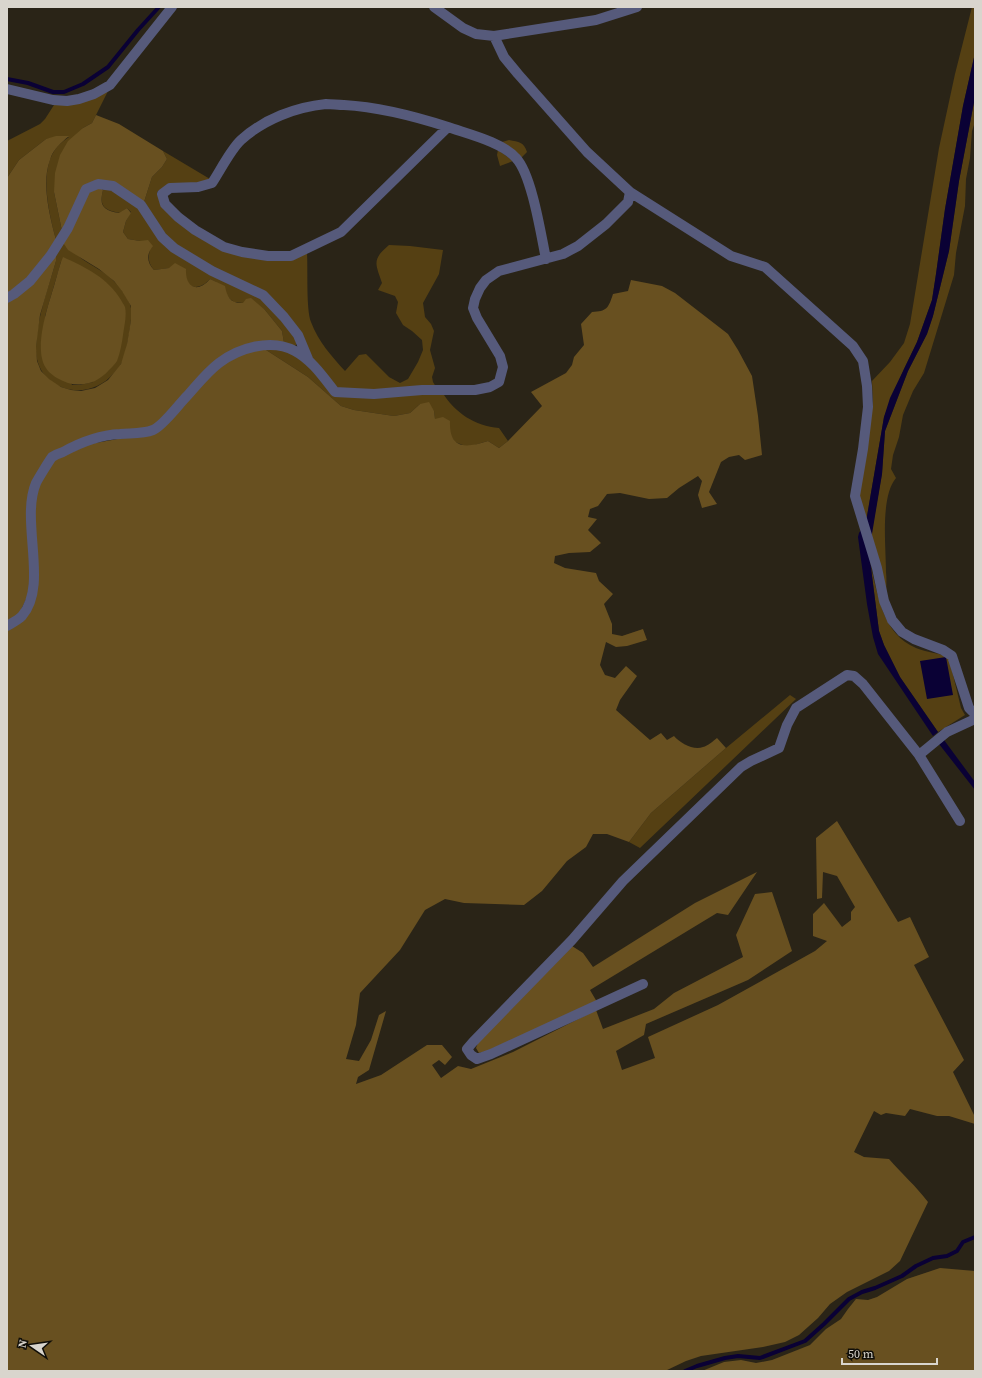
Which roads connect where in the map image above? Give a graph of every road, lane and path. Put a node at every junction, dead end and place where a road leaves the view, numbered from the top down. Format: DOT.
graph roads {
  1 [pos="172,7"];
  2 [pos="434,7"];
  3 [pos="637,7"];
  4 [pos="494,36"];
  5 [pos="7,89"];
  6 [pos="448,127"];
  7 [pos="630,192"];
  8 [pos="546,259"];
  9 [pos="7,298"];
  10 [pos="309,361"];
  11 [pos="7,626"];
  12 [pos="975,714"];
  13 [pos="975,719"];
  14 [pos="919,755"];
  15 [pos="960,820"];
  16 [pos="643,984"];
  1 -- 5 [label="street"];
  2 -- 4 [label="street"];
  3 -- 4 [label="street"];
  4 -- 7 [label="street"];
  6 -- 6 [label="street"];
  6 -- 8 [label="street"];
  7 -- 8 [label="street"];
  7 -- 12 [label="street"];
  8 -- 10 [label="street"];
  9 -- 10 [label="street"];
  10 -- 11 [label="street"];
  13 -- 14 [label="street"];
  14 -- 15 [label="street"];
  14 -- 16 [label="street"];
}
